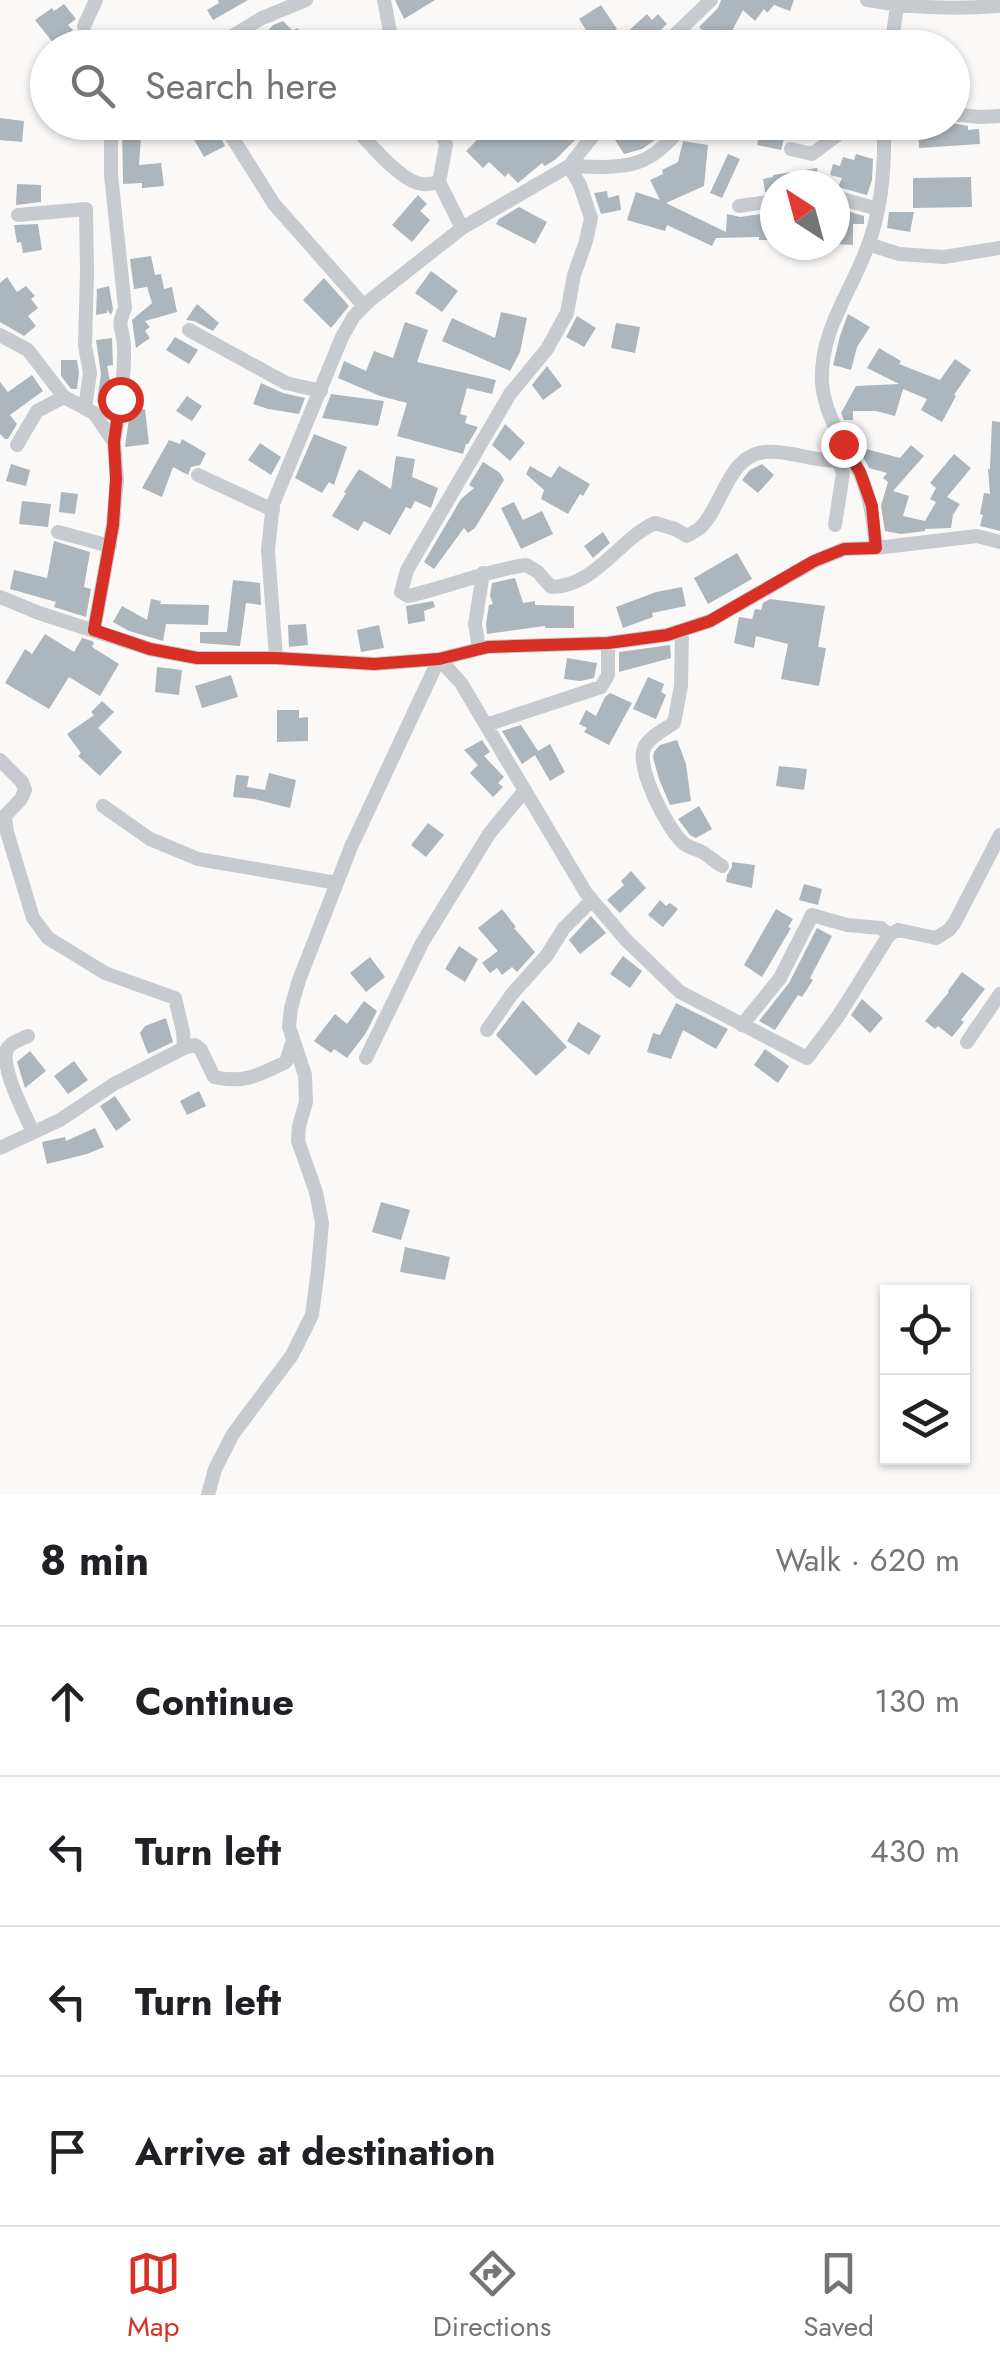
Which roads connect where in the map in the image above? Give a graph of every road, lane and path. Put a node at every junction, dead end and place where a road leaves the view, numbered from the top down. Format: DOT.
graph roads {
  1 [pos="96,0"];
  2 [pos="306,0"];
  3 [pos="384,0"];
  4 [pos="711,0"];
  5 [pos="867,0"];
  6 [pos="897,6"];
  7 [pos="1000,6"];
  8 [pos="84,26"];
  9 [pos="242,30"];
  10 [pos="390,30"];
  11 [pos="680,30"];
  12 [pos="894,30"];
  13 [pos="970,116"];
  14 [pos="1000,116"];
  15 [pos="111,140"];
  16 [pos="234,140"];
  17 [pos="367,140"];
  18 [pos="445,140"];
  19 [pos="590,140"];
  20 [pos="670,140"];
  21 [pos="831,140"];
  22 [pos="884,140"];
  23 [pos="791,149"];
  24 [pos="570,166"];
  25 [pos="439,182"];
  26 [pos="850,202"];
  27 [pos="760,203"];
  28 [pos="738,206"];
  29 [pos="878,209"];
  30 [pos="18,215"];
  31 [pos="462,228"];
  32 [pos="868,244"];
  33 [pos="1000,248"];
  34 [pos="364,306"];
  35 [pos="190,330"];
  36 [pos="0,335"];
  37 [pos="321,391"];
  38 [pos="64,397"];
  39 [pos="85,408"];
  40 [pos="114,442"];
  41 [pos="18,445"];
  42 [pos="845,461"];
  43 [pos="198,475"];
  44 [pos="273,510"];
  45 [pos="835,525"];
  46 [pos="58,532"];
  47 [pos="1000,542"];
  48 [pos="110,546"];
  49 [pos="876,548"];
  50 [pos="482,574"];
  51 [pos="0,597"];
  52 [pos="94,630"];
  53 [pos="682,630"];
  54 [pos="608,643"];
  55 [pos="479,649"];
  56 [pos="276,658"];
  57 [pos="439,659"];
  58 [pos="486,725"];
  59 [pos="0,760"];
  60 [pos="524,790"];
  61 [pos="102,806"];
  62 [pos="1000,835"];
  63 [pos="722,866"];
  64 [pos="337,882"];
  65 [pos="592,900"];
  66 [pos="889,934"];
  67 [pos="1000,994"];
  68 [pos="742,1024"];
  69 [pos="487,1030"];
  70 [pos="28,1036"];
  71 [pos="293,1039"];
  72 [pos="966,1042"];
  73 [pos="184,1048"];
  74 [pos="366,1058"];
  75 [pos="33,1132"];
  76 [pos="0,1148"];
  77 [pos="208,1495"];
  1 -- 8 [label="street"];
  2 -- 9 [label="street"];
  3 -- 10 [label="street"];
  4 -- 11 [label="street"];
  5 -- 6 [label="street"];
  6 -- 7 [label="street"];
  6 -- 12 [label="street"];
  13 -- 14 [label="street"];
  15 -- 40 [label="street"];
  16 -- 34 [label="street"];
  17 -- 25 [label="street"];
  18 -- 25 [label="street"];
  19 -- 24 [label="street"];
  20 -- 24 [label="street"];
  21 -- 23 [label="street"];
  22 -- 29 [label="street"];
  24 -- 31 [label="street"];
  24 -- 50 [label="street"];
  25 -- 31 [label="street"];
  26 -- 29 [label="street"];
  27 -- 28 [label="street"];
  29 -- 32 [label="street"];
  30 -- 39 [label="street"];
  31 -- 34 [label="street"];
  32 -- 33 [label="street"];
  32 -- 42 [label="street"];
  34 -- 37 [label="street"];
  35 -- 37 [label="street"];
  36 -- 38 [label="street"];
  37 -- 44 [label="street"];
  38 -- 39 [label="street"];
  38 -- 41 [label="street"];
  39 -- 40 [label="street"];
  40 -- 48 [label="street"];
  42 -- 45 [label="street"];
  42 -- 49 [label="street"];
  42 -- 50 [label="street"];
  43 -- 44 [label="street"];
  44 -- 56 [label="street"];
  46 -- 48 [label="street"];
  47 -- 49 [label="street"];
  48 -- 52 [label="street"];
  49 -- 53 [label="street"];
  50 -- 55 [label="street"];
  51 -- 52 [label="street"];
  52 -- 56 [label="street"];
  53 -- 54 [label="street"];
  53 -- 63 [label="street"];
  54 -- 55 [label="street"];
  54 -- 58 [label="street"];
  55 -- 57 [label="street"];
  56 -- 57 [label="street"];
  57 -- 58 [label="street"];
  57 -- 64 [label="street"];
  58 -- 60 [label="street"];
  59 -- 73 [label="street"];
  60 -- 65 [label="street"];
  60 -- 74 [label="street"];
  61 -- 64 [label="street"];
  62 -- 66 [label="street"];
  64 -- 71 [label="street"];
  65 -- 68 [label="street"];
  65 -- 69 [label="street"];
  66 -- 68 [label="street"];
  66 -- 68 [label="street"];
  67 -- 72 [label="street"];
  70 -- 75 [label="street"];
  71 -- 73 [label="street"];
  71 -- 77 [label="street"];
  73 -- 75 [label="street"];
  75 -- 76 [label="street"];
}
